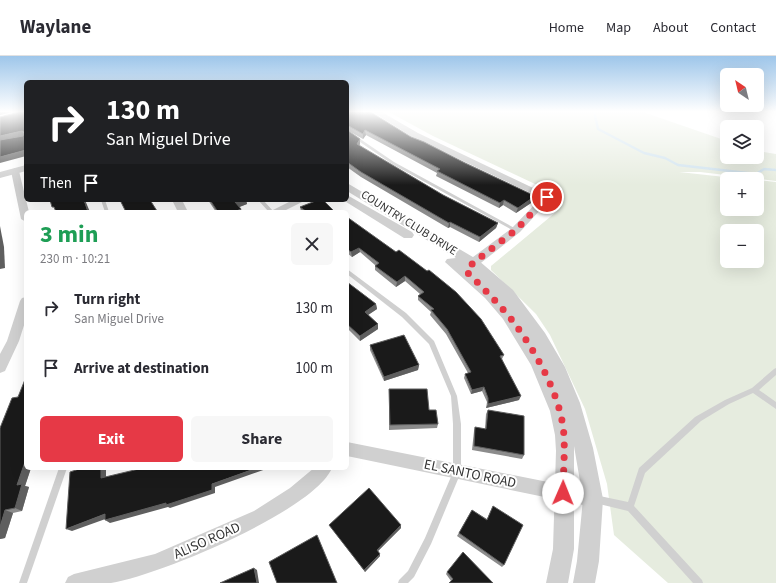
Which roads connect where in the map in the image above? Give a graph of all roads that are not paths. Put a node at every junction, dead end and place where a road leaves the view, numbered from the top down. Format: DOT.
graph roads {
  1 [pos="352,136"];
  2 [pos="416,136"];
  3 [pos="21,169"];
  4 [pos="0,175"];
  5 [pos="349,187"];
  6 [pos="24,199"];
  7 [pos="349,199"];
  8 [pos="262,202"];
  9 [pos="296,202"];
  10 [pos="271,210"];
  11 [pos="278,210"];
  12 [pos="516,230"];
  13 [pos="470,267"];
  14 [pos="349,273"];
  15 [pos="24,307"];
  16 [pos="0,367"];
  17 [pos="776,371"];
  18 [pos="754,390"];
  19 [pos="776,406"];
  20 [pos="349,449"];
  21 [pos="62,470"];
  22 [pos="322,470"];
  23 [pos="456,472"];
  24 [pos="563,493"];
  25 [pos="593,499"];
  26 [pos="630,507"];
  27 [pos="23,583"];
  28 [pos="74,583"];
  29 [pos="402,583"];
  30 [pos="557,583"];
  31 [pos="584,583"];
  32 [pos="699,583"];
  1 -- 12 [label="lane"];
  2 -- 12 [label="street"];
  3 -- 4 [label="street"];
  3 -- 6 [label="street"];
  5 -- 13 [label="street, COUNTRY CLUB DRIVE"];
  7 -- 13 [label="street, COUNTRY CLUB DRIVE"];
  8 -- 10 [label="lane"];
  9 -- 11 [label="street"];
  12 -- 13 [label="street"];
  13 -- 24 [label="street, COUNTRY CLUB DRIVE"];
  13 -- 25 [label="street, COUNTRY CLUB DRIVE"];
  14 -- 23 [label="lane"];
  15 -- 16 [label="street"];
  17 -- 18 [label="lane"];
  18 -- 19 [label="lane"];
  18 -- 26 [label="lane"];
  20 -- 23 [label="street, EL SANTO ROAD"];
  21 -- 27 [label="lane"];
  22 -- 28 [label="street, ALISO ROAD"];
  23 -- 24 [label="street, EL SANTO ROAD"];
  23 -- 29 [label="lane"];
  24 -- 25 [label="street, EL SANTO ROAD"];
  24 -- 30 [label="street, COUNTRY CLUB DRIVE"];
  25 -- 26 [label="lane"];
  25 -- 31 [label="street, COUNTRY CLUB DRIVE"];
  26 -- 32 [label="lane"];
}
